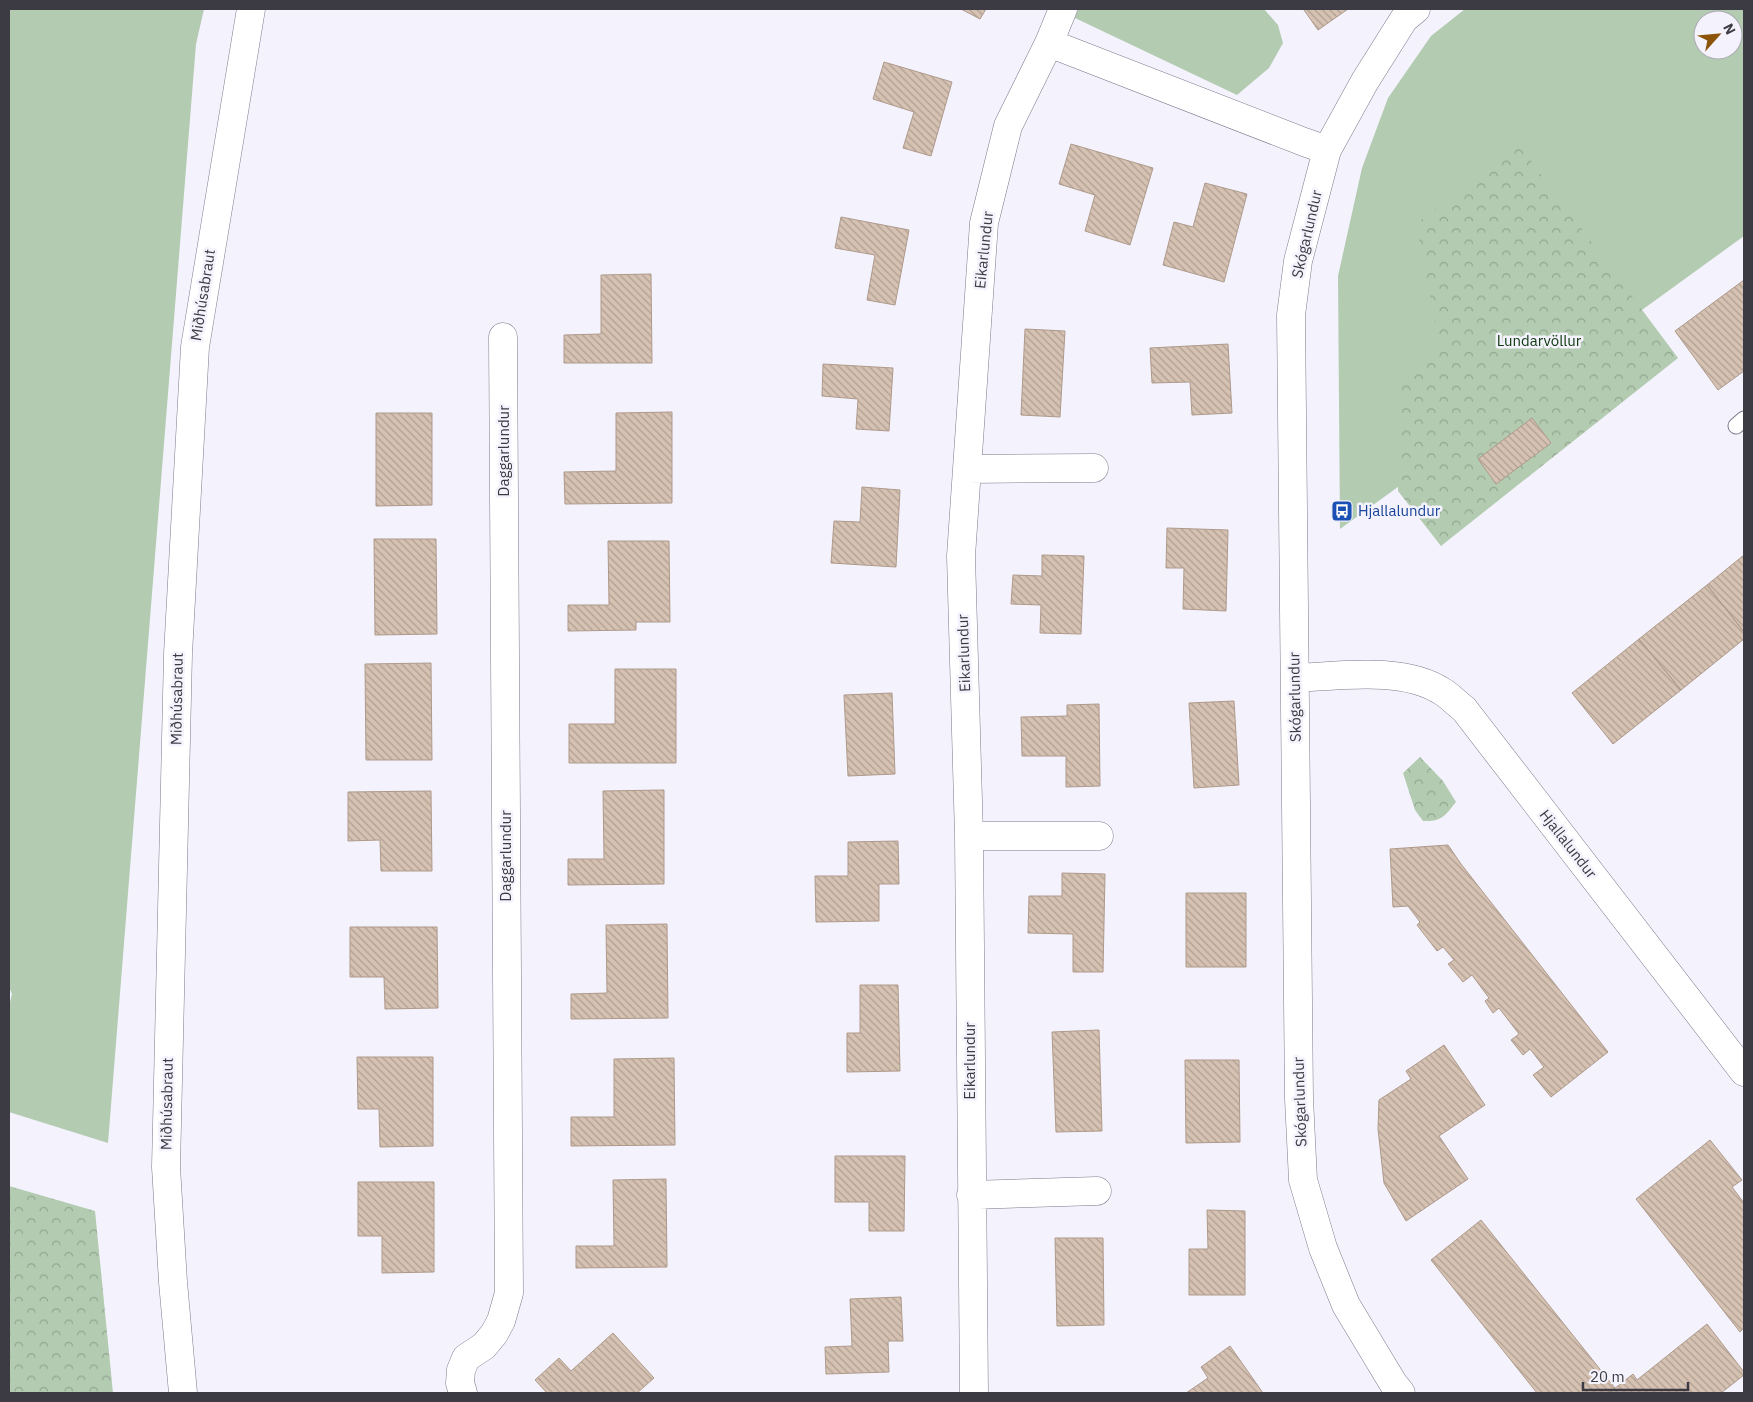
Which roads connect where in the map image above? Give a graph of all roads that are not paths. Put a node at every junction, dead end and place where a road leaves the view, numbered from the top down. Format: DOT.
graph roads {
  1 [pos="252,9"];
  2 [pos="1063,9"];
  3 [pos="1416,9"];
  4 [pos="1049,43"];
  5 [pos="1327,150"];
  6 [pos="503,337"];
  7 [pos="1094,468"];
  8 [pos="967,469"];
  9 [pos="1295,678"];
  10 [pos="969,836"];
  11 [pos="1099,836"];
  12 [pos="1744,1072"];
  13 [pos="1097,1191"];
  14 [pos="971,1195"];
  15 [pos="1391,1390"];
  16 [pos="183,1393"];
  17 [pos="463,1393"];
  18 [pos="974,1393"];
  1 -- 16 [label="street, Miðhúsabraut"];
  2 -- 4 [label="street, Eikarlundur"];
  3 -- 5 [label="street, Skógarlundur"];
  4 -- 5 [label="street"];
  4 -- 8 [label="street, Eikarlundur"];
  5 -- 9 [label="street, Skógarlundur"];
  6 -- 17 [label="street, Daggarlundur"];
  7 -- 8 [label="street"];
  8 -- 10 [label="street, Eikarlundur"];
  9 -- 12 [label="street, Hjallalundur"];
  9 -- 15 [label="street, Skógarlundur"];
  10 -- 11 [label="street"];
  10 -- 14 [label="street, Eikarlundur"];
  13 -- 14 [label="street"];
  14 -- 18 [label="street, Eikarlundur"];
}
